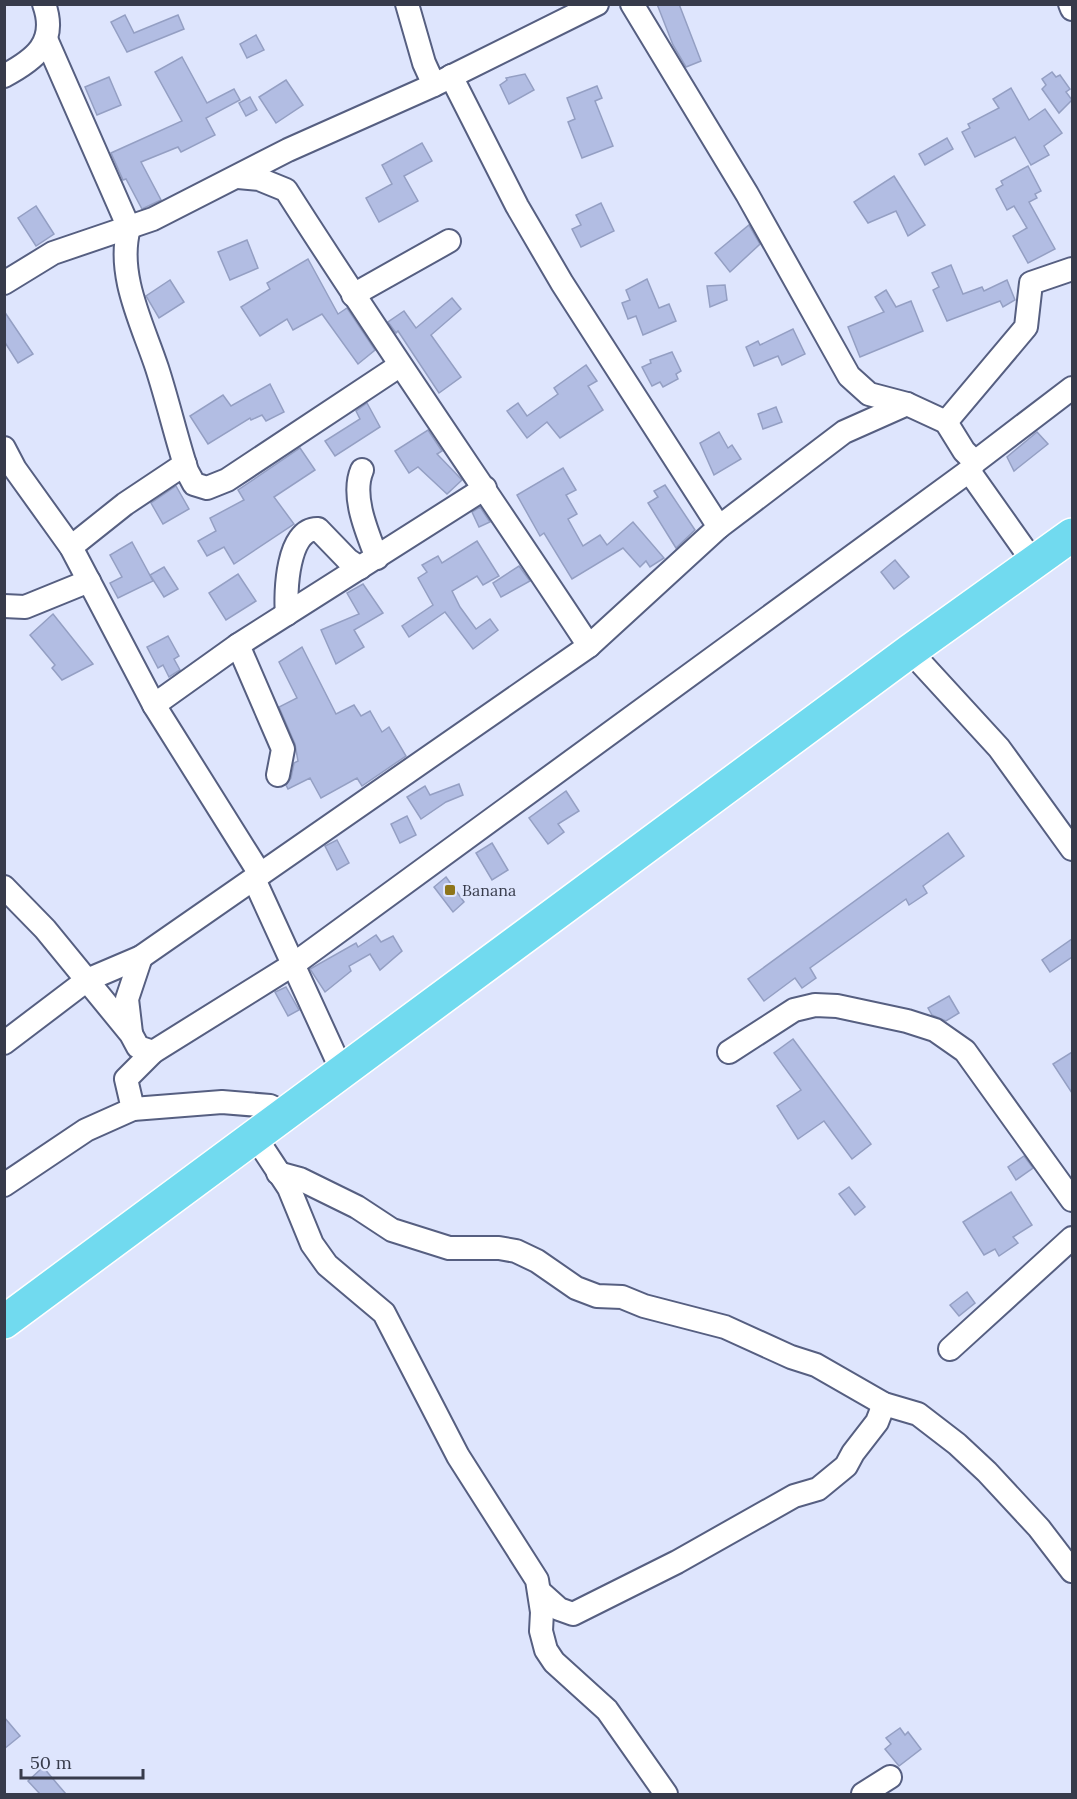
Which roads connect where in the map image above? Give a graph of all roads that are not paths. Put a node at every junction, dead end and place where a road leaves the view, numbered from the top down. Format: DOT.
graph roads {
  1 [pos="44,4"];
  2 [pos="408,4"];
  3 [pos="597,4"];
  4 [pos="632,4"];
  5 [pos="1070,4"];
  6 [pos="1072,9"];
  7 [pos="46,39"];
  8 [pos="4,76"];
  9 [pos="443,81"];
  10 [pos="288,150"];
  11 [pos="238,177"];
  12 [pos="286,190"];
  13 [pos="129,228"];
  14 [pos="449,241"];
  15 [pos="1072,269"];
  16 [pos="4,283"];
  17 [pos="353,295"];
  18 [pos="399,366"];
  19 [pos="1072,388"];
  20 [pos="907,404"];
  21 [pos="946,422"];
  22 [pos="4,448"];
  23 [pos="185,464"];
  24 [pos="972,466"];
  25 [pos="362,470"];
  26 [pos="485,488"];
  27 [pos="719,527"];
  28 [pos="1072,535"];
  29 [pos="71,547"];
  30 [pos="368,563"];
  31 [pos="1034,563"];
  32 [pos="89,581"];
  33 [pos="4,606"];
  34 [pos="286,614"];
  35 [pos="238,645"];
  36 [pos="589,646"];
  37 [pos="910,651"];
  38 [pos="154,705"];
  39 [pos="278,775"];
  40 [pos="1072,849"];
  41 [pos="257,876"];
  42 [pos="4,887"];
  43 [pos="141,957"];
  44 [pos="294,964"];
  45 [pos="87,980"];
  46 [pos="131,1034"];
  47 [pos="4,1043"];
  48 [pos="153,1052"];
  49 [pos="729,1052"];
  50 [pos="342,1071"];
  51 [pos="133,1109"];
  52 [pos="287,1114"];
  53 [pos="256,1138"];
  54 [pos="278,1173"];
  55 [pos="4,1185"];
  56 [pos="1072,1200"];
  57 [pos="1072,1238"];
  58 [pos="4,1322"];
  59 [pos="950,1349"];
  60 [pos="884,1404"];
  61 [pos="1072,1571"];
  62 [pos="540,1592"];
  63 [pos="890,1777"];
  64 [pos="666,1794"];
  65 [pos="863,1794"];
  1 -- 7 [label="street"];
  2 -- 9 [label="street"];
  3 -- 9 [label="street"];
  4 -- 20 [label="street"];
  5 -- 6 [label="street"];
  7 -- 8 [label="street"];
  7 -- 13 [label="street"];
  9 -- 10 [label="street"];
  9 -- 27 [label="street"];
  10 -- 11 [label="street"];
  10 -- 12 [label="street"];
  11 -- 12 [label="street"];
  11 -- 13 [label="street"];
  12 -- 17 [label="street"];
  13 -- 16 [label="street"];
  13 -- 23 [label="street"];
  14 -- 17 [label="street"];
  15 -- 21 [label="street"];
  17 -- 18 [label="street"];
  18 -- 23 [label="street"];
  18 -- 26 [label="street"];
  19 -- 24 [label="street"];
  20 -- 21 [label="street"];
  20 -- 27 [label="street"];
  21 -- 24 [label="street"];
  22 -- 29 [label="street"];
  23 -- 29 [label="street"];
  24 -- 31 [label="street"];
  24 -- 44 [label="street"];
  25 -- 30 [label="street"];
  26 -- 30 [label="street"];
  26 -- 36 [label="street"];
  27 -- 36 [label="street"];
  28 -- 31 [label="highway"];
  29 -- 32 [label="street"];
  30 -- 34 [label="street"];
  30 -- 34 [label="street"];
  31 -- 37 [label="highway"];
  32 -- 33 [label="street"];
  32 -- 38 [label="street"];
  34 -- 35 [label="street"];
  35 -- 38 [label="street"];
  35 -- 39 [label="street"];
  36 -- 41 [label="street"];
  37 -- 40 [label="street"];
  37 -- 50 [label="highway"];
  38 -- 41 [label="street"];
  41 -- 43 [label="street"];
  41 -- 44 [label="street"];
  42 -- 45 [label="street"];
  43 -- 45 [label="street"];
  43 -- 46 [label="street"];
  44 -- 48 [label="street"];
  44 -- 50 [label="street"];
  45 -- 46 [label="street"];
  45 -- 47 [label="street"];
  46 -- 48 [label="street"];
  48 -- 51 [label="street"];
  49 -- 56 [label="street"];
  50 -- 52 [label="highway"];
  51 -- 52 [label="street"];
  51 -- 55 [label="street"];
  52 -- 53 [label="highway"];
  53 -- 54 [label="street"];
  53 -- 58 [label="highway"];
  54 -- 60 [label="street"];
  54 -- 62 [label="street"];
  57 -- 59 [label="street"];
  60 -- 61 [label="street"];
  60 -- 62 [label="street"];
  62 -- 64 [label="street"];
  63 -- 65 [label="street"];
}
